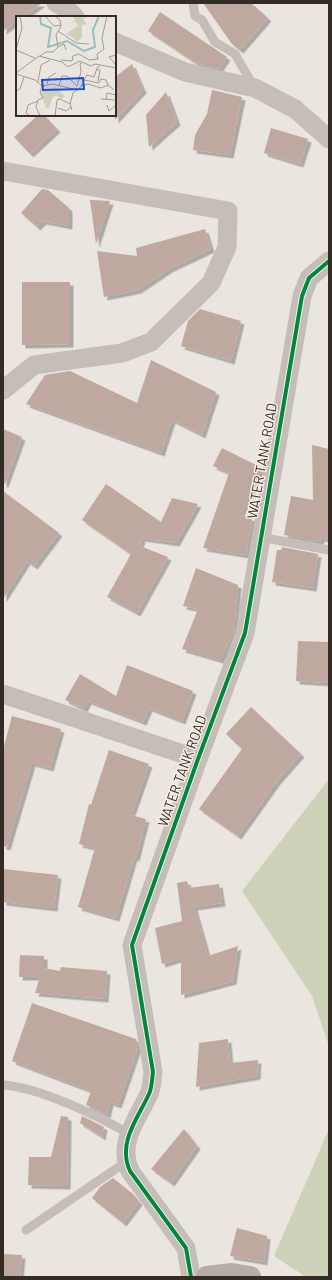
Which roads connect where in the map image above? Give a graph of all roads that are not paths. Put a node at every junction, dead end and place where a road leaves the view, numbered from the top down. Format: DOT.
graph roads {
  1 [pos="193,3"];
  2 [pos="116,42"];
  3 [pos="255,88"];
  4 [pos="329,139"];
  5 [pos="3,171"];
  6 [pos="329,261"];
  7 [pos="3,390"];
  8 [pos="260,537"];
  9 [pos="329,550"];
  10 [pos="3,694"];
  11 [pos="198,759"];
  12 [pos="3,1085"];
  13 [pos="129,1134"];
  14 [pos="126,1162"];
  15 [pos="26,1230"];
  16 [pos="191,1277"];
  17 [pos="207,1277"];
  18 [pos="250,1277"];
  1 -- 3 [label="lane"];
  2 -- 3 [label="street"];
  3 -- 4 [label="street"];
  5 -- 7 [label="street"];
  6 -- 8 [label="street, WATER TANK ROAD"];
  8 -- 9 [label="lane"];
  8 -- 11 [label="street, WATER TANK ROAD"];
  10 -- 11 [label="street"];
  11 -- 13 [label="street, WATER TANK ROAD"];
  12 -- 13 [label="lane"];
  13 -- 14 [label="street, WATER TANK ROAD"];
  14 -- 15 [label="lane"];
  14 -- 16 [label="street"];
  17 -- 18 [label="main road"];
}
